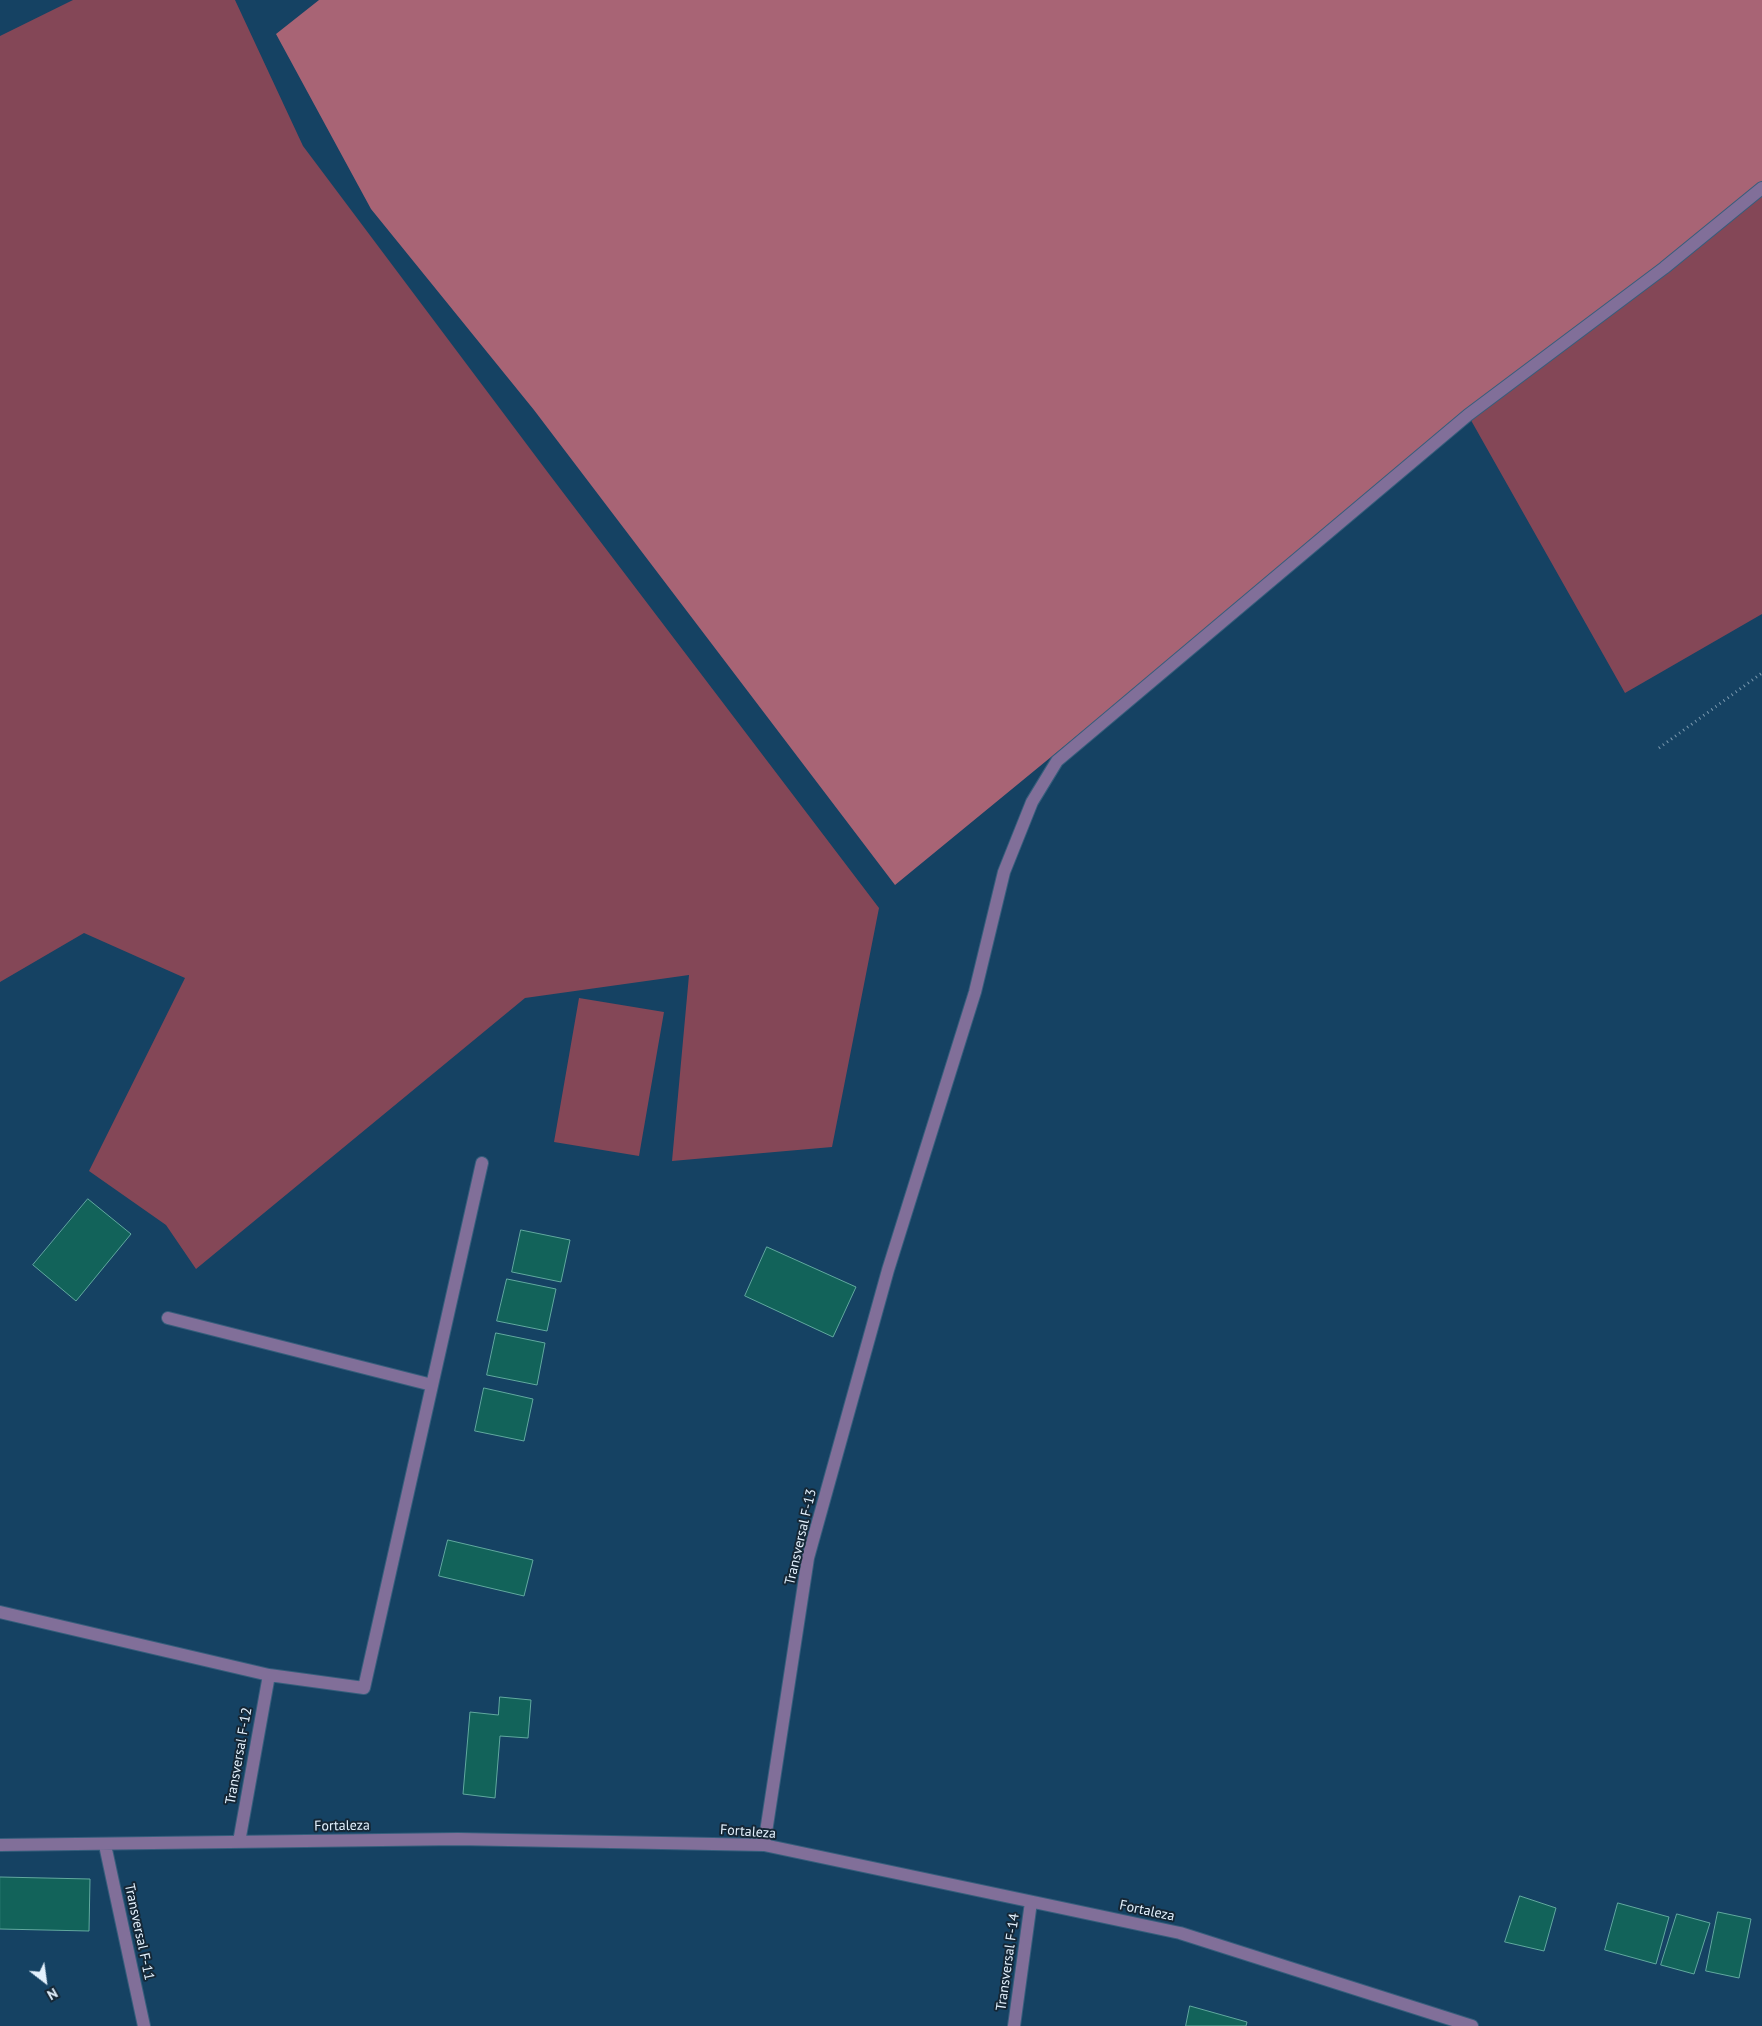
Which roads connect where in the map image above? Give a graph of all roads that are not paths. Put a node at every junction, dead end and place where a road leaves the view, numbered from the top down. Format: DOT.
graph roads {
  1 [pos="1762,188"];
  2 [pos="482,1163"];
  3 [pos="168,1318"];
  4 [pos="432,1385"];
  5 [pos="0,1612"];
  6 [pos="269,1675"];
  7 [pos="239,1842"];
  8 [pos="0,1845"];
  9 [pos="104,1845"];
  10 [pos="764,1845"];
  11 [pos="1031,1902"];
  12 [pos="144,2026"];
  13 [pos="1014,2026"];
  14 [pos="1472,2026"];
  1 -- 10 [label="street, Transversal F-13"];
  2 -- 4 [label="street"];
  3 -- 4 [label="street"];
  4 -- 6 [label="street"];
  5 -- 6 [label="street"];
  6 -- 7 [label="street, Transversal F-12"];
  7 -- 9 [label="street, Fortaleza"];
  7 -- 10 [label="street, Fortaleza"];
  8 -- 9 [label="street, Fortaleza"];
  9 -- 12 [label="street, Transversal F-11"];
  10 -- 11 [label="street, Fortaleza"];
  11 -- 13 [label="street, Transversal F-14"];
  11 -- 14 [label="street, Fortaleza"];
}
